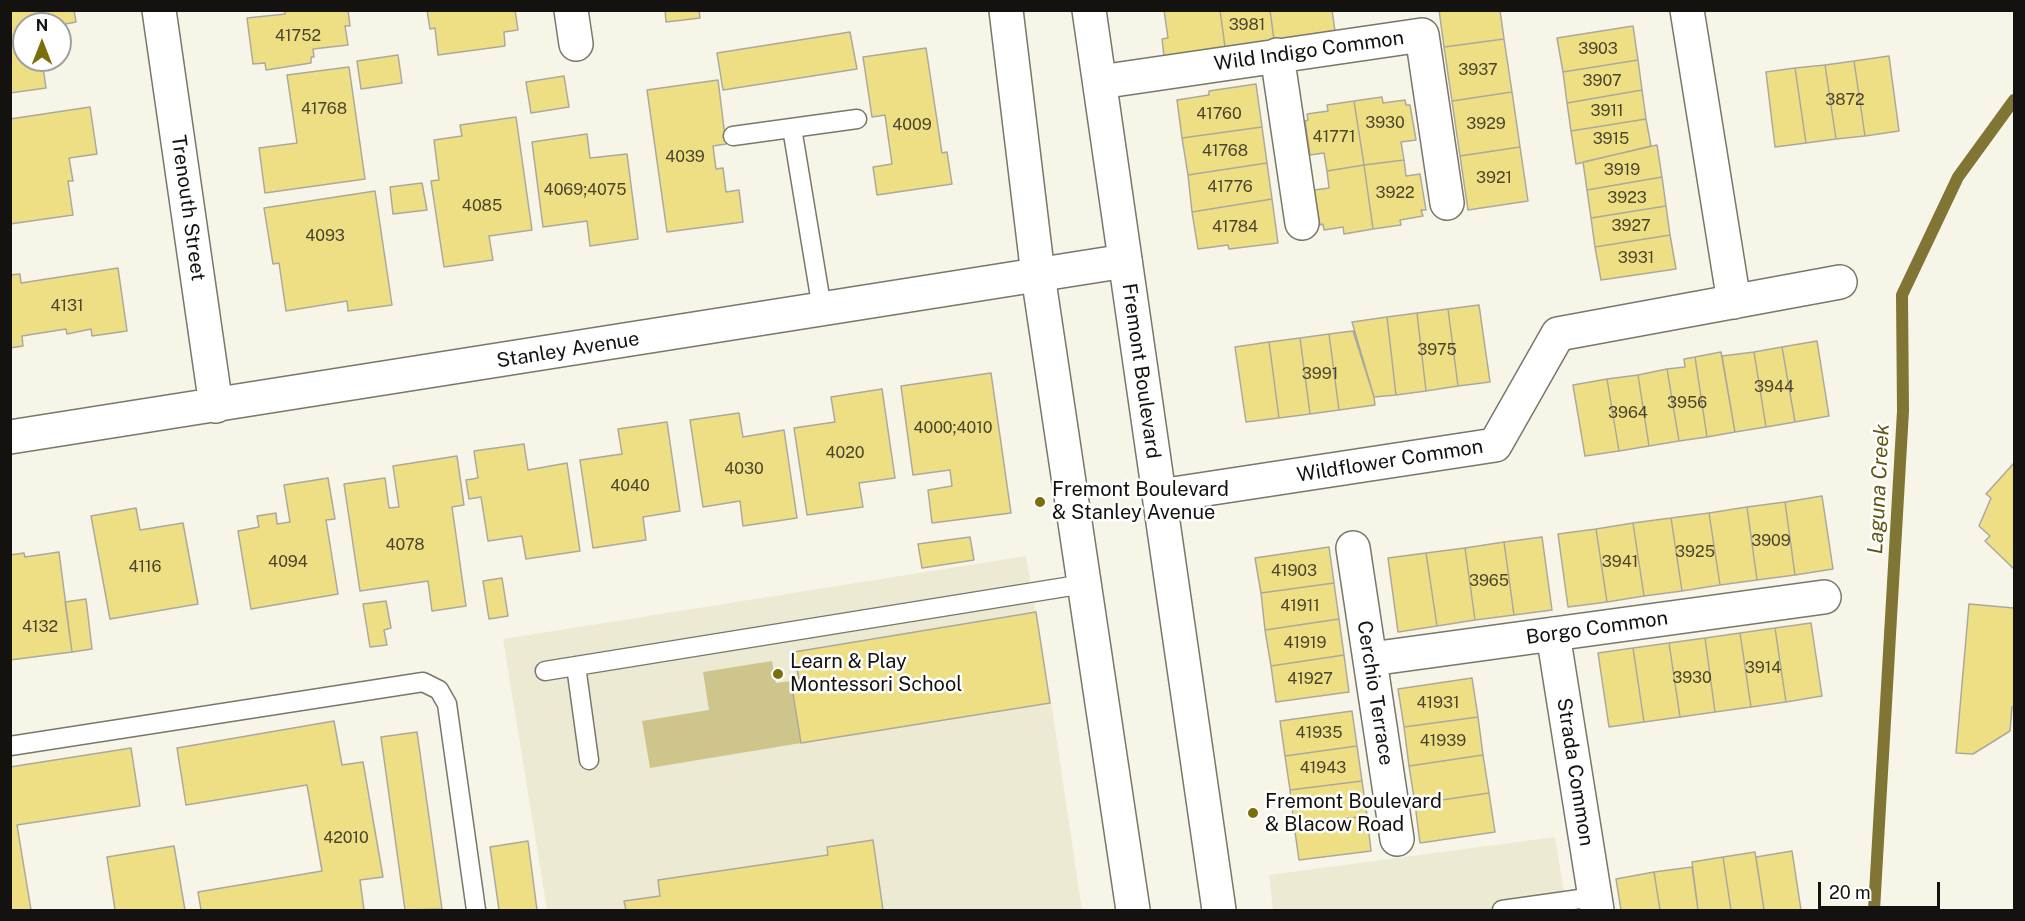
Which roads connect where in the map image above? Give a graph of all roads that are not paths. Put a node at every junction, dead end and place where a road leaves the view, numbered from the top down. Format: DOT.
graph roads {
  1 [pos="159,10"];
  2 [pos="571,10"];
  3 [pos="1006,10"];
  4 [pos="1089,10"];
  5 [pos="1687,10"];
  6 [pos="576,44"];
  7 [pos="1277,55"];
  8 [pos="1100,82"];
  9 [pos="857,119"];
  10 [pos="792,128"];
  11 [pos="733,136"];
  12 [pos="1447,203"];
  13 [pos="1302,223"];
  14 [pos="1125,261"];
  15 [pos="1038,275"];
  16 [pos="1840,282"];
  17 [pos="1734,302"];
  18 [pos="822,309"];
  19 [pos="216,406"];
  20 [pos="10,437"];
  21 [pos="1160,496"];
  22 [pos="1353,548"];
  23 [pos="1084,584"];
  24 [pos="1824,597"];
  25 [pos="1553,634"];
  26 [pos="1371,659"];
  27 [pos="576,666"];
  28 [pos="545,671"];
  29 [pos="10,746"];
  30 [pos="589,760"];
  31 [pos="1397,839"];
  32 [pos="1595,904"];
  33 [pos="476,910"];
  34 [pos="1133,910"];
  35 [pos="1219,910"];
  36 [pos="1502,910"];
  1 -- 19 [label="street, Trenouth Street"];
  2 -- 6 [label="street"];
  3 -- 15 [label="street"];
  4 -- 8 [label="street, Fremont Boulevard"];
  5 -- 17 [label="street"];
  7 -- 8 [label="street, Wild Indigo Common"];
  7 -- 12 [label="street, Wild Indigo Common"];
  7 -- 13 [label="street"];
  8 -- 14 [label="street, Fremont Boulevard"];
  9 -- 10 [label="lane"];
  10 -- 11 [label="lane"];
  10 -- 18 [label="lane"];
  14 -- 15 [label="street, Stanley Avenue"];
  14 -- 21 [label="street, Fremont Boulevard"];
  15 -- 18 [label="street, Stanley Avenue"];
  15 -- 23 [label="street"];
  16 -- 17 [label="street, Wildflower Common"];
  17 -- 21 [label="street, Wildflower Common"];
  18 -- 19 [label="street, Stanley Avenue"];
  19 -- 20 [label="street, Stanley Avenue"];
  21 -- 35 [label="street, Fremont Boulevard"];
  22 -- 26 [label="street, Cerchio Terrace"];
  23 -- 27 [label="lane"];
  23 -- 34 [label="street"];
  24 -- 25 [label="street, Borgo Common"];
  25 -- 26 [label="street, Borgo Common"];
  25 -- 32 [label="street, Strada Common"];
  26 -- 31 [label="street, Cerchio Terrace"];
  27 -- 28 [label="lane"];
  27 -- 30 [label="lane"];
  29 -- 33 [label="lane"];
  32 -- 36 [label="lane"];
}
